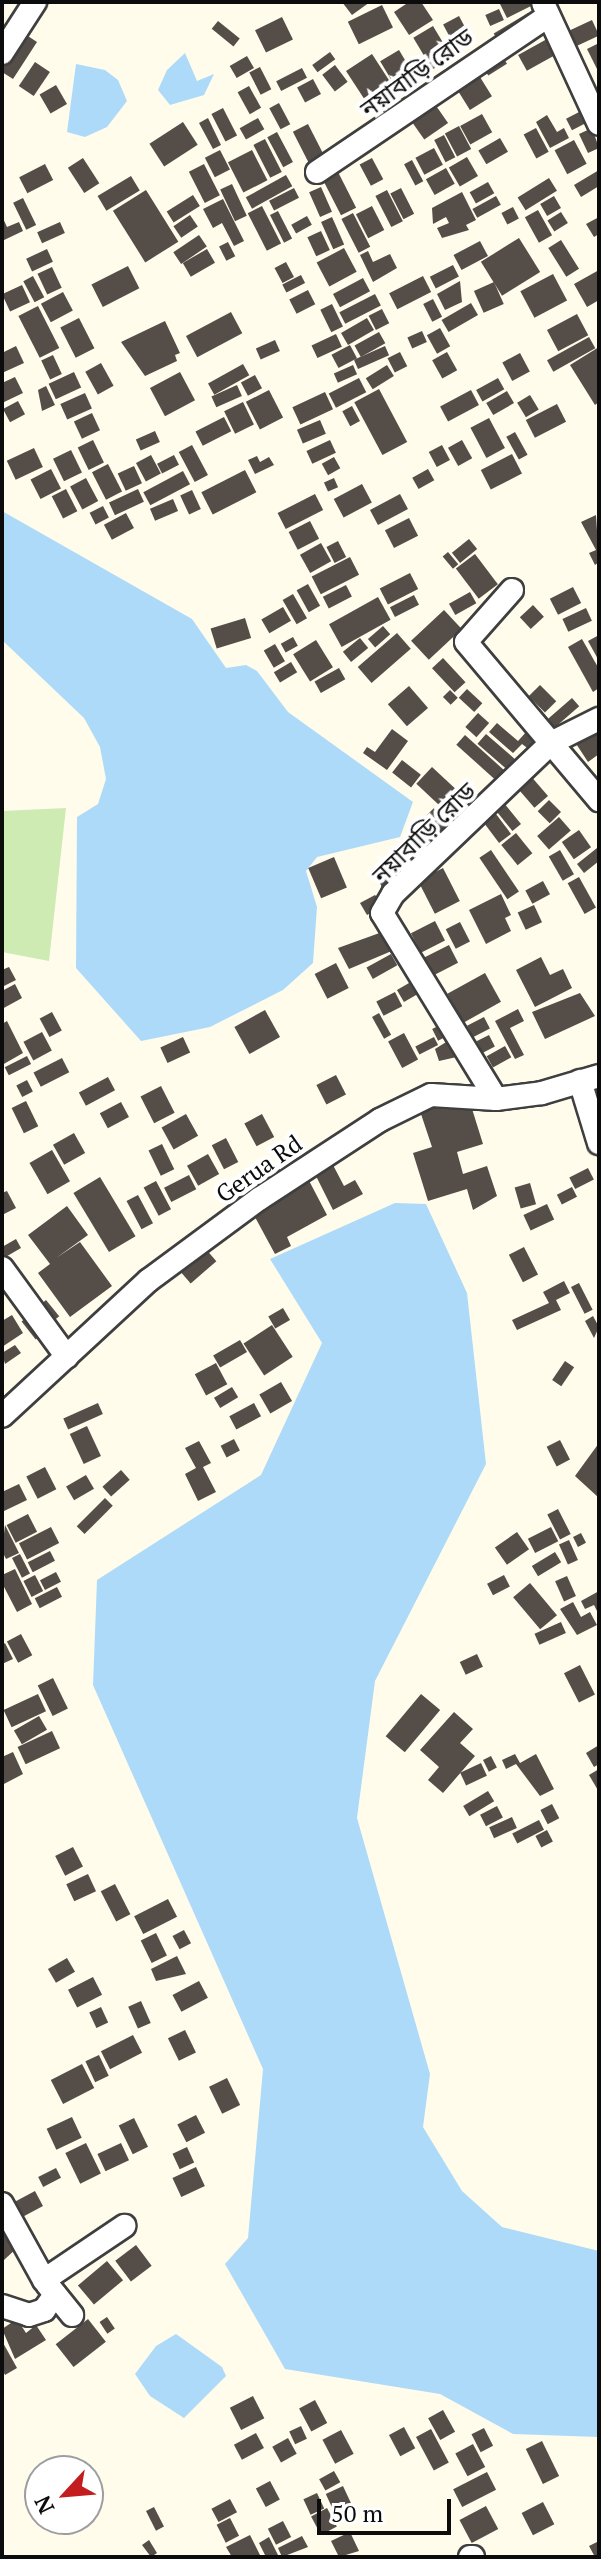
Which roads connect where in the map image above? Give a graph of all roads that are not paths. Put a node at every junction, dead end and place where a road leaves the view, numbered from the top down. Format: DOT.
graph roads {
  1 [pos="35,2"];
  2 [pos="546,9"];
  3 [pos="2,53"];
  4 [pos="599,124"];
  5 [pos="317,172"];
  6 [pos="512,590"];
  7 [pos="599,719"];
  8 [pos="551,743"];
  9 [pos="599,800"];
  10 [pos="590,1078"];
  11 [pos="496,1099"];
  12 [pos="599,1143"];
  13 [pos="2,1268"];
  14 [pos="67,1357"];
  15 [pos="2,1416"];
  16 [pos="2,2204"];
  17 [pos="124,2226"];
  18 [pos="50,2287"];
  19 [pos="2,2306"];
  20 [pos="72,2315"];
  1 -- 3 [label="street"];
  2 -- 4 [label="street"];
  2 -- 5 [label="street, নয়াবাড়ি রোড"];
  6 -- 8 [label="street"];
  7 -- 8 [label="street, নয়াবাড়ি রোড"];
  8 -- 9 [label="street"];
  8 -- 11 [label="street, নয়াবাড়ি রোড"];
  10 -- 11 [label="street, Gerua Rd"];
  10 -- 12 [label="street"];
  11 -- 14 [label="street, Gerua Rd"];
  13 -- 14 [label="street"];
  14 -- 15 [label="street, Gerua Rd"];
  16 -- 18 [label="street"];
  17 -- 18 [label="street"];
  18 -- 19 [label="street"];
  18 -- 20 [label="street"];
}
